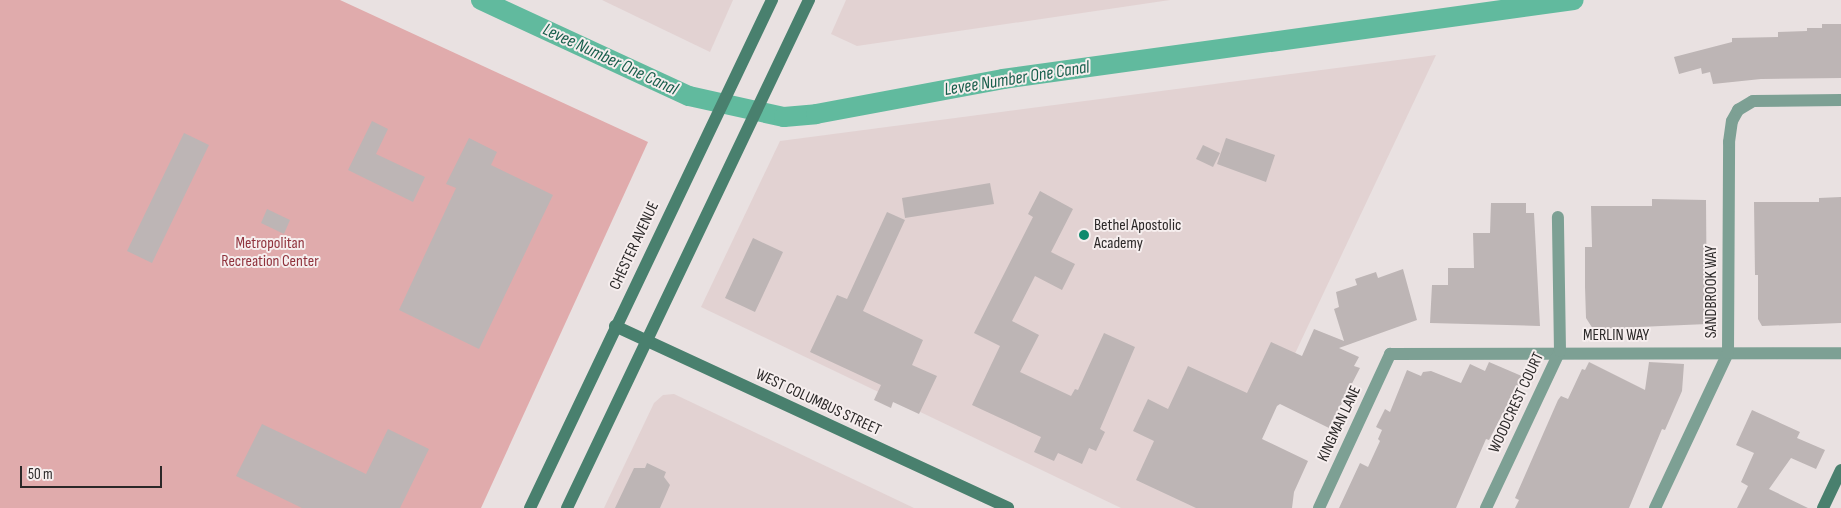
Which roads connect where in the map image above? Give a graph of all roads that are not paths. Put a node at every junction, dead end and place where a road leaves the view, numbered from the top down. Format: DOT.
graph roads {
  1 [pos="772,0"];
  2 [pos="809,0"];
  3 [pos="1841,100"];
  4 [pos="1558,217"];
  5 [pos="615,326"];
  6 [pos="646,341"];
  7 [pos="1560,351"];
  8 [pos="1841,352"];
  9 [pos="1728,353"];
  10 [pos="1390,354"];
  11 [pos="1841,470"];
  12 [pos="530,508"];
  13 [pos="567,508"];
  14 [pos="1008,508"];
  15 [pos="1319,508"];
  16 [pos="1486,508"];
  17 [pos="1655,508"];
  18 [pos="1823,508"];
  1 -- 5 [label="main road, CHESTER AVENUE"];
  2 -- 6 [label="main road"];
  3 -- 9 [label="street, SANDBROOK WAY"];
  4 -- 7 [label="street, WOODCREST COURT"];
  5 -- 6 [label="main road, WEST COLUMBUS STREET"];
  5 -- 12 [label="main road, CHESTER AVENUE"];
  6 -- 13 [label="main road"];
  6 -- 14 [label="main road, WEST COLUMBUS STREET"];
  7 -- 9 [label="street, MERLIN WAY"];
  7 -- 10 [label="street, MERLIN WAY"];
  7 -- 16 [label="street, WOODCREST COURT"];
  8 -- 9 [label="street, MERLIN WAY"];
  9 -- 17 [label="street, SANDBROOK WAY"];
  10 -- 15 [label="street, KINGMAN LANE"];
  11 -- 18 [label="main road"];
}
